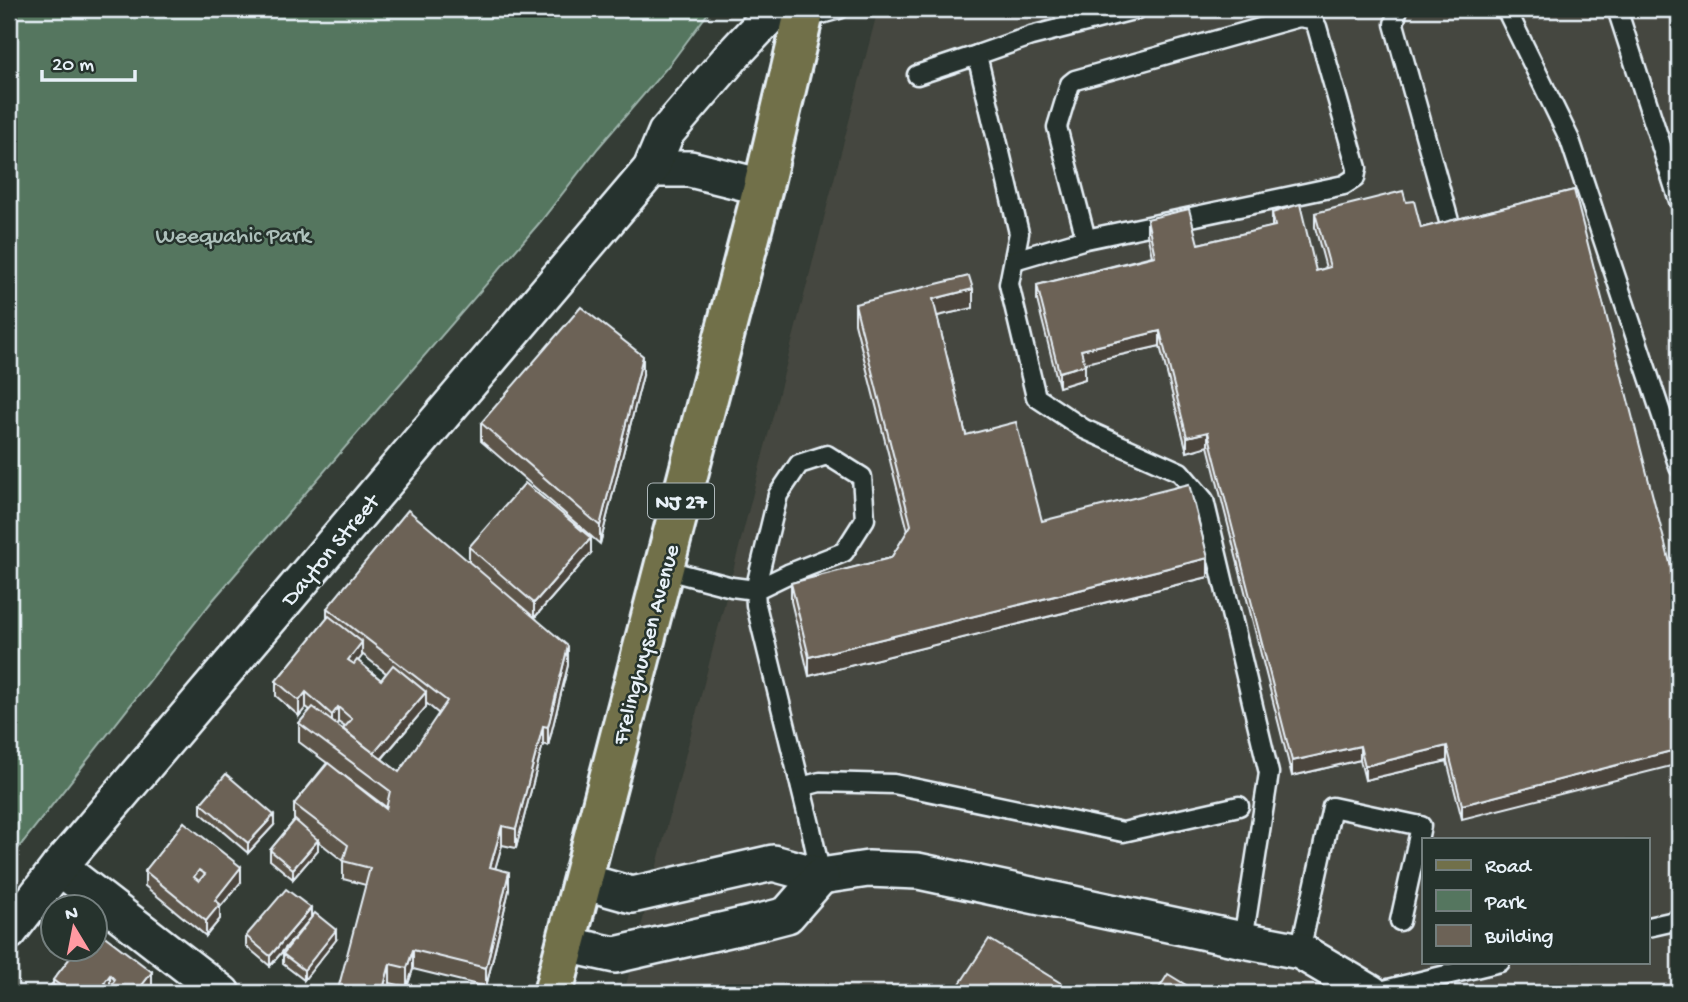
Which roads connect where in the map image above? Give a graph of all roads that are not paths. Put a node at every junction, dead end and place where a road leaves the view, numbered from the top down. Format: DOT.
graph roads {
  1 [pos="839,9"];
  2 [pos="1137,9"];
  3 [pos="1398,9"];
  4 [pos="1506,9"];
  5 [pos="1618,9"];
  6 [pos="795,12"];
  7 [pos="977,55"];
  8 [pos="917,75"];
  9 [pos="651,169"];
  10 [pos="763,187"];
  11 [pos="1679,201"];
  12 [pos="1449,221"];
  13 [pos="1086,239"];
  14 [pos="1014,260"];
  15 [pos="1679,467"];
  16 [pos="663,569"];
  17 [pos="755,590"];
  18 [pos="801,787"];
  19 [pos="1239,806"];
  20 [pos="59,867"];
  21 [pos="821,876"];
  22 [pos="582,881"];
  23 [pos="1679,920"];
  24 [pos="1400,922"];
  25 [pos="1650,927"];
  26 [pos="9,932"];
  27 [pos="1243,940"];
  28 [pos="565,944"];
  29 [pos="1300,951"];
  30 [pos="1492,964"];
  31 [pos="222,993"];
  32 [pos="553,993"];
  33 [pos="1372,993"];
  1 -- 6 [label="lane"];
  2 -- 7 [label="lane"];
  3 -- 12 [label="lane"];
  4 -- 15 [label="lane"];
  5 -- 11 [label="lane"];
  6 -- 9 [label="street, Dayton Street"];
  6 -- 10 [label="main road, Frelinghuysen Avenue / NJ 27"];
  7 -- 8 [label="lane"];
  7 -- 14 [label="lane"];
  9 -- 10 [label="street"];
  9 -- 20 [label="street, Dayton Street"];
  10 -- 16 [label="main road, Frelinghuysen Avenue / NJ 27"];
  13 -- 13 [label="lane"];
  13 -- 14 [label="lane"];
  14 -- 27 [label="lane"];
  16 -- 17 [label="lane"];
  16 -- 22 [label="main road, Frelinghuysen Avenue / NJ 27"];
  17 -- 17 [label="lane"];
  17 -- 18 [label="lane"];
  18 -- 19 [label="lane"];
  18 -- 21 [label="lane"];
  20 -- 26 [label="street, Dayton Street"];
  20 -- 31 [label="street"];
  21 -- 22 [label="street"];
  21 -- 27 [label="street"];
  21 -- 28 [label="street"];
  22 -- 28 [label="main road, Frelinghuysen Avenue / NJ 27"];
  23 -- 25 [label="lane"];
  24 -- 29 [label="lane"];
  27 -- 29 [label="street"];
  28 -- 32 [label="main road, Frelinghuysen Avenue / NJ 27"];
  29 -- 33 [label="street"];
  30 -- 33 [label="lane"];
}
